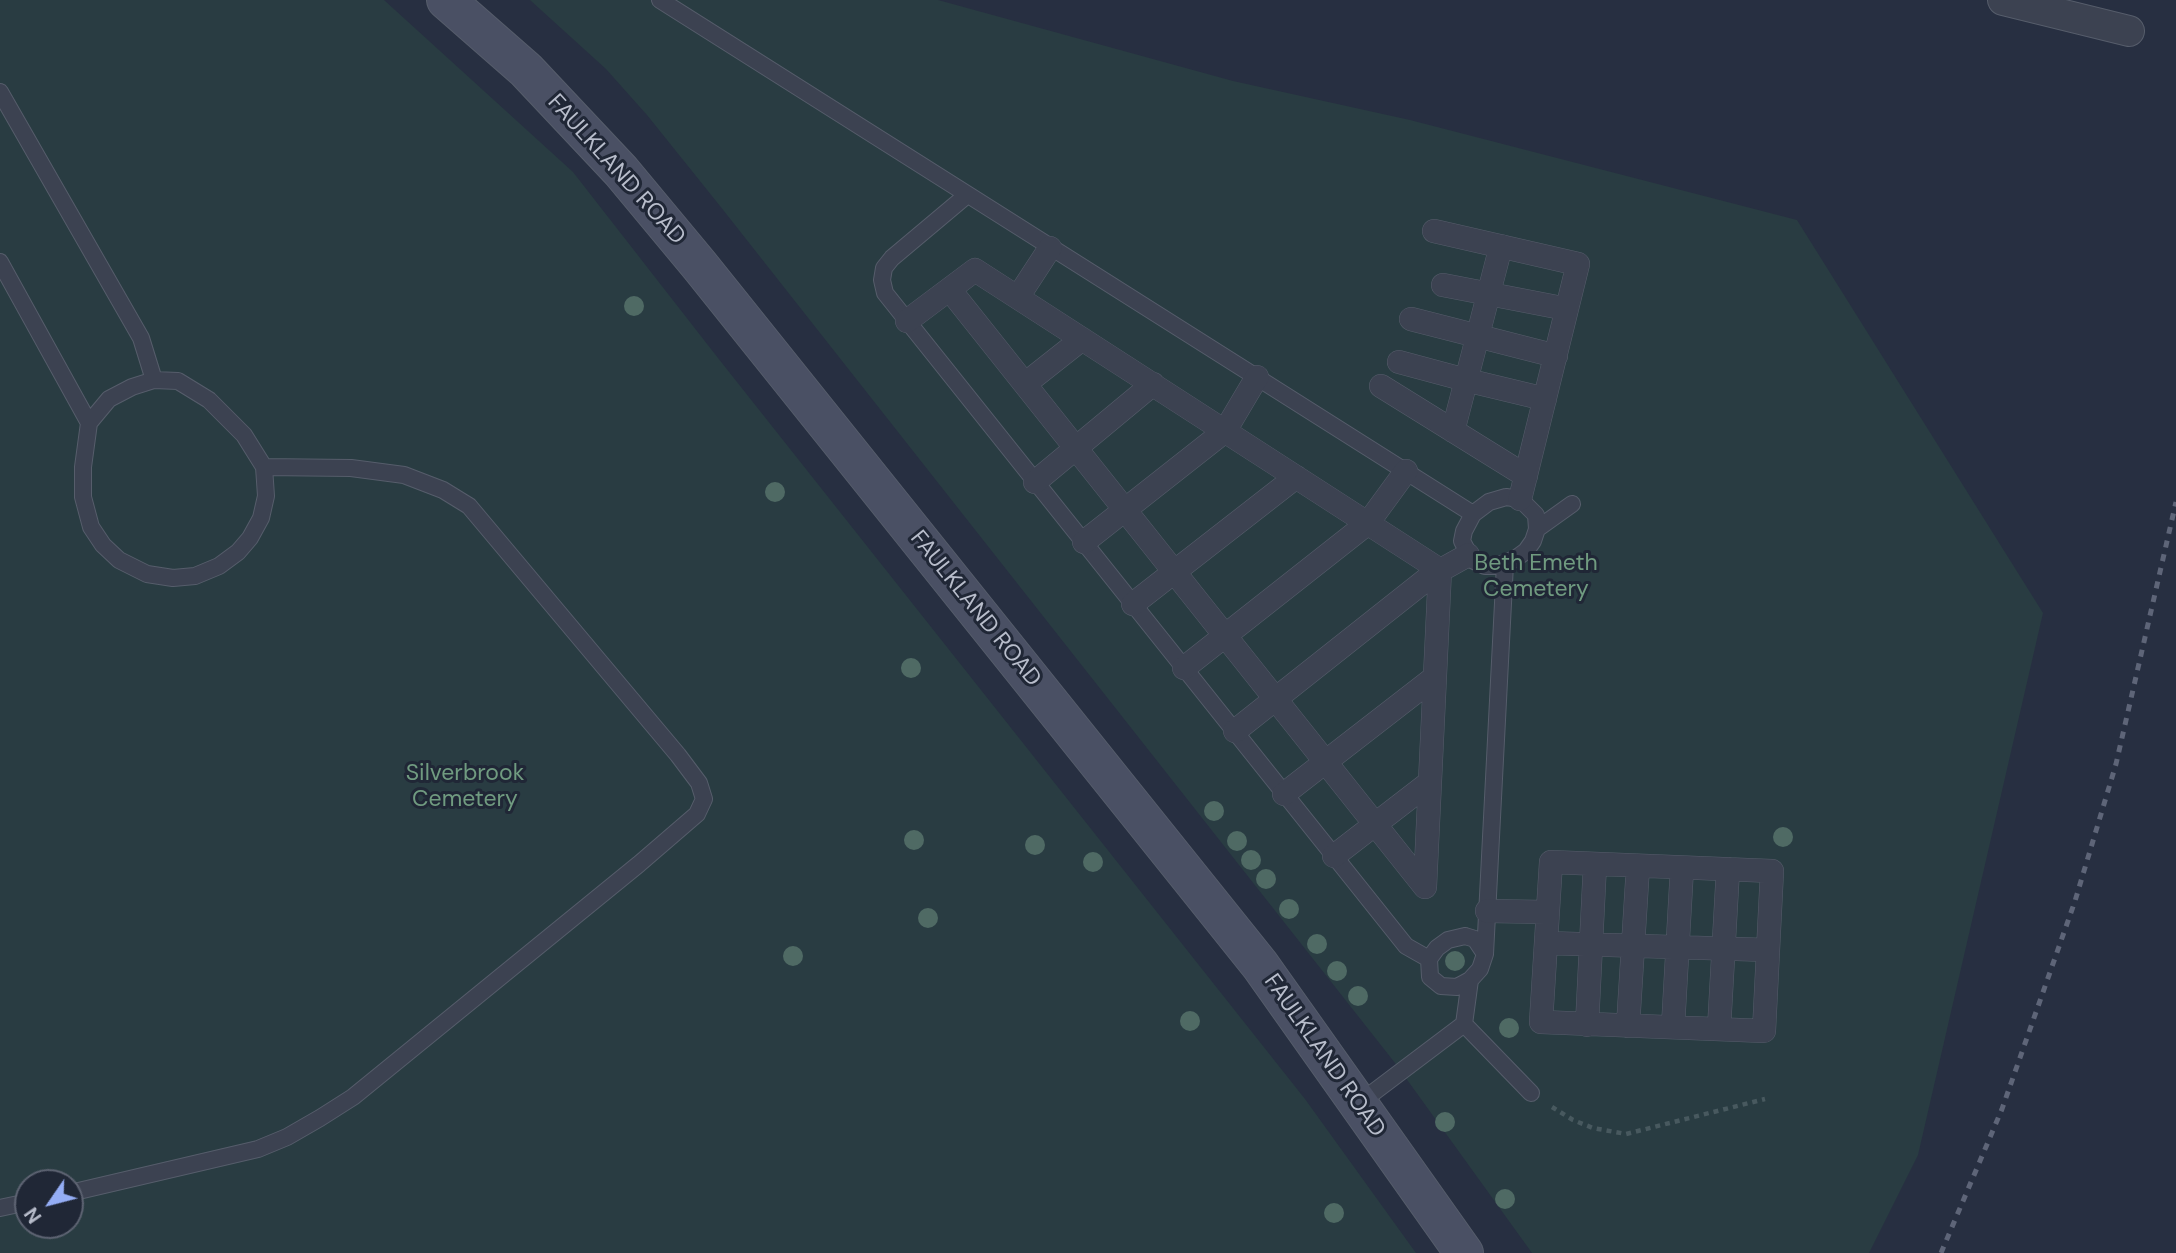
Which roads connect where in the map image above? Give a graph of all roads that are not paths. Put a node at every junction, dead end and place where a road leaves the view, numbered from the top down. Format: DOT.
graph roads {
  1 [pos="446,0"];
  2 [pos="660,0"];
  3 [pos="2003,0"];
  4 [pos="2129,31"];
  5 [pos="0,92"];
  6 [pos="967,195"];
  7 [pos="1434,231"];
  8 [pos="1501,246"];
  9 [pos="1050,248"];
  10 [pos="0,262"];
  11 [pos="1443,285"];
  12 [pos="950,290"];
  13 [pos="1489,294"];
  14 [pos="1018,297"];
  15 [pos="1567,309"];
  16 [pos="1411,319"];
  17 [pos="907,321"];
  18 [pos="1478,336"];
  19 [pos="1082,339"];
  20 [pos="1556,356"];
  21 [pos="1399,362"];
  22 [pos="1257,377"];
  23 [pos="154,380"];
  24 [pos="1466,380"];
  25 [pos="1025,384"];
  26 [pos="1153,384"];
  27 [pos="1381,386"];
  28 [pos="1545,399"];
  29 [pos="89,423"];
  30 [pos="1225,431"];
  31 [pos="1452,431"];
  32 [pos="1076,448"];
  33 [pos="264,467"];
  34 [pos="1406,471"];
  35 [pos="1526,476"];
  36 [pos="1296,477"];
  37 [pos="1035,482"];
  38 [pos="1520,499"];
  39 [pos="1572,504"];
  40 [pos="1125,510"];
  41 [pos="1473,514"];
  42 [pos="1368,523"];
  43 [pos="1537,529"];
  44 [pos="1084,542"];
  45 [pos="1468,555"];
  46 [pos="1505,564"];
  47 [pos="1440,570"];
  48 [pos="1175,573"];
  49 [pos="1133,604"];
  50 [pos="1225,635"];
  51 [pos="1185,668"];
  52 [pos="1435,677"];
  53 [pos="1275,699"];
  54 [pos="1235,731"];
  55 [pos="1325,762"];
  56 [pos="1430,782"];
  57 [pos="1284,794"];
  58 [pos="1375,825"];
  59 [pos="1334,856"];
  60 [pos="1595,864"];
  61 [pos="1638,866"];
  62 [pos="1682,867"];
  63 [pos="1728,869"];
  64 [pos="1487,911"];
  65 [pos="1547,912"];
  66 [pos="1546,943"];
  67 [pos="1591,944"];
  68 [pos="1633,945"];
  69 [pos="1677,947"];
  70 [pos="1723,949"];
  71 [pos="1768,950"];
  72 [pos="1485,954"];
  73 [pos="1429,959"];
  74 [pos="1471,980"];
  75 [pos="1464,1024"];
  76 [pos="1587,1024"];
  77 [pos="1628,1026"];
  78 [pos="1673,1027"];
  79 [pos="1719,1029"];
  80 [pos="1531,1093"];
  81 [pos="1358,1104"];
  82 [pos="84,1190"];
  83 [pos="1464,1253"];
  1 -- 81 [label="main road, FAULKLAND ROAD"];
  2 -- 6 [label="lane"];
  3 -- 4 [label="street"];
  5 -- 23 [label="lane"];
  6 -- 9 [label="lane"];
  6 -- 17 [label="lane"];
  7 -- 8 [label="street"];
  8 -- 13 [label="street"];
  8 -- 15 [label="street"];
  9 -- 14 [label="street"];
  9 -- 22 [label="lane"];
  10 -- 29 [label="lane"];
  11 -- 13 [label="street"];
  12 -- 14 [label="street"];
  12 -- 17 [label="street"];
  12 -- 25 [label="street"];
  13 -- 15 [label="street"];
  13 -- 18 [label="street"];
  14 -- 19 [label="street"];
  15 -- 20 [label="street"];
  16 -- 18 [label="street"];
  17 -- 37 [label="lane"];
  18 -- 20 [label="street"];
  18 -- 24 [label="street"];
  19 -- 25 [label="street"];
  19 -- 26 [label="street"];
  20 -- 28 [label="street"];
  21 -- 24 [label="street"];
  22 -- 30 [label="street"];
  22 -- 34 [label="lane"];
  23 -- 29 [label="lane"];
  23 -- 33 [label="lane"];
  24 -- 28 [label="street"];
  24 -- 31 [label="street"];
  25 -- 32 [label="street"];
  26 -- 30 [label="street"];
  26 -- 32 [label="street"];
  27 -- 31 [label="street"];
  28 -- 35 [label="street"];
  29 -- 33 [label="lane"];
  30 -- 36 [label="street"];
  30 -- 40 [label="street"];
  31 -- 35 [label="street"];
  32 -- 37 [label="street"];
  32 -- 40 [label="street"];
  33 -- 82 [label="lane"];
  34 -- 41 [label="lane"];
  34 -- 42 [label="street"];
  35 -- 38 [label="street"];
  36 -- 42 [label="street"];
  36 -- 48 [label="street"];
  37 -- 44 [label="lane"];
  38 -- 41 [label="lane"];
  38 -- 43 [label="lane"];
  39 -- 43 [label="lane"];
  40 -- 44 [label="street"];
  40 -- 48 [label="street"];
  41 -- 45 [label="lane"];
  42 -- 47 [label="street"];
  42 -- 50 [label="street"];
  43 -- 46 [label="lane"];
  44 -- 49 [label="lane"];
  45 -- 46 [label="lane"];
  45 -- 47 [label="street"];
  46 -- 64 [label="lane"];
  47 -- 52 [label="street"];
  47 -- 53 [label="street"];
  48 -- 49 [label="street"];
  48 -- 50 [label="street"];
  49 -- 51 [label="lane"];
  50 -- 51 [label="street"];
  50 -- 53 [label="street"];
  51 -- 54 [label="lane"];
  52 -- 55 [label="street"];
  52 -- 56 [label="street"];
  53 -- 54 [label="street"];
  53 -- 55 [label="street"];
  54 -- 57 [label="lane"];
  55 -- 57 [label="street"];
  55 -- 58 [label="street"];
  56 -- 58 [label="street"];
  56 -- 58 [label="street"];
  57 -- 59 [label="lane"];
  58 -- 59 [label="street"];
  59 -- 73 [label="lane"];
  60 -- 61 [label="street"];
  60 -- 65 [label="street"];
  60 -- 67 [label="street"];
  61 -- 62 [label="street"];
  61 -- 68 [label="street"];
  62 -- 63 [label="street"];
  62 -- 69 [label="street"];
  63 -- 70 [label="street"];
  63 -- 71 [label="street"];
  64 -- 65 [label="street"];
  64 -- 72 [label="lane"];
  65 -- 66 [label="street"];
  66 -- 67 [label="street"];
  66 -- 76 [label="street"];
  67 -- 68 [label="street"];
  67 -- 76 [label="street"];
  68 -- 69 [label="street"];
  68 -- 77 [label="street"];
  69 -- 70 [label="street"];
  69 -- 78 [label="street"];
  70 -- 71 [label="street"];
  70 -- 79 [label="street"];
  71 -- 79 [label="street"];
  72 -- 73 [label="lane"];
  72 -- 74 [label="lane"];
  73 -- 74 [label="lane"];
  74 -- 75 [label="lane"];
  75 -- 80 [label="lane"];
  75 -- 81 [label="lane"];
  76 -- 77 [label="street"];
  77 -- 78 [label="street"];
  78 -- 79 [label="street"];
  81 -- 83 [label="main road, FAULKLAND ROAD"];
}
